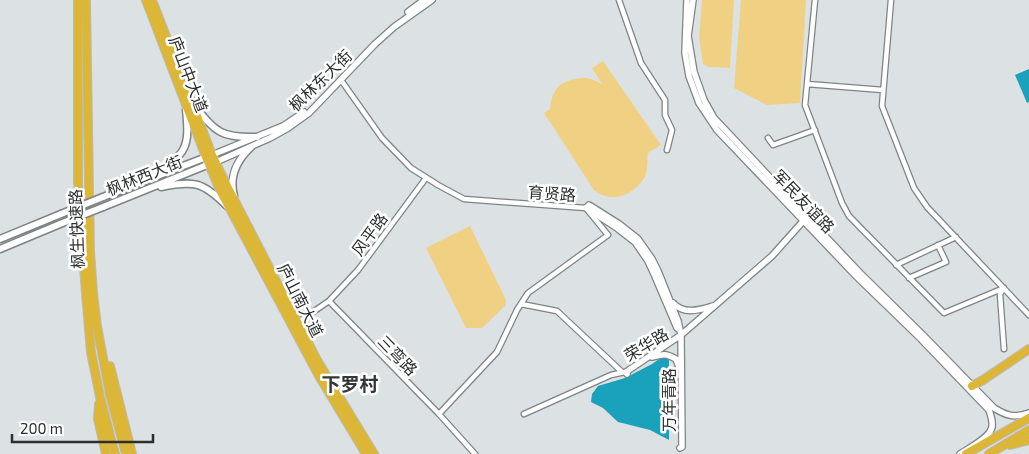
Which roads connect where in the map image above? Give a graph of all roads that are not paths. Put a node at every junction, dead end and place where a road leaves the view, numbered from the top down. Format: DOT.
graph roads {
  1 [pos="78,0"];
  2 [pos="86,0"];
  3 [pos="146,0"];
  4 [pos="152,0"];
  5 [pos="424,0"];
  6 [pos="432,0"];
  7 [pos="619,0"];
  8 [pos="687,0"];
  9 [pos="693,0"];
  10 [pos="815,0"];
  11 [pos="891,0"];
  12 [pos="341,80"];
  13 [pos="807,84"];
  14 [pos="883,90"];
  15 [pos="189,103"];
  16 [pos="814,130"];
  17 [pos="257,136"];
  18 [pos="768,138"];
  19 [pos="251,146"];
  20 [pos="668,150"];
  21 [pos="211,159"];
  22 [pos="426,178"];
  23 [pos="149,180"];
  24 [pos="138,193"];
  25 [pos="586,208"];
  26 [pos="234,209"];
  27 [pos="806,220"];
  28 [pos="956,237"];
  29 [pos="0,239"];
  30 [pos="938,246"];
  31 [pos="0,249"];
  32 [pos="896,265"];
  33 [pos="909,278"];
  34 [pos="1004,288"];
  35 [pos="670,299"];
  36 [pos="328,301"];
  37 [pos="521,304"];
  38 [pos="715,306"];
  39 [pos="1029,315"];
  40 [pos="297,323"];
  41 [pos="97,326"];
  42 [pos="680,338"];
  43 [pos="1004,349"];
  44 [pos="1029,349"];
  45 [pos="652,357"];
  46 [pos="679,367"];
  47 [pos="624,372"];
  48 [pos="970,387"];
  49 [pos="100,396"];
  50 [pos="1029,413"];
  51 [pos="438,414"];
  52 [pos="524,414"];
  53 [pos="1029,418"];
  54 [pos="1029,430"];
  55 [pos="1029,440"];
  56 [pos="1000,448"];
  57 [pos="106,454"];
  58 [pos="115,454"];
  59 [pos="126,454"];
  60 [pos="132,454"];
  61 [pos="366,454"];
  62 [pos="374,454"];
  63 [pos="475,454"];
  64 [pos="960,454"];
  65 [pos="966,454"];
  66 [pos="989,454"];
  1 -- 49 [label="highway, 枫生快速路"];
  2 -- 41 [label="highway, 枫生快速路"];
  3 -- 15 [label="highway, 庐山中大道"];
  4 -- 15 [label="highway, 庐山中大道"];
  5 -- 17 [label="street, 枫林东大街"];
  6 -- 12 [label="street, 枫林东大街"];
  7 -- 20 [label="street"];
  8 -- 27 [label="street, 军民友谊路"];
  9 -- 27 [label="street, 军民友谊路"];
  10 -- 13 [label="street"];
  11 -- 14 [label="street"];
  12 -- 19 [label="street, 枫林东大街"];
  12 -- 22 [label="street, 育贤路"];
  13 -- 14 [label="street"];
  13 -- 16 [label="street"];
  14 -- 28 [label="street"];
  15 -- 17 [label="main road"];
  15 -- 21 [label="highway, 庐山中大道"];
  15 -- 23 [label="main road"];
  16 -- 18 [label="street"];
  16 -- 32 [label="street"];
  17 -- 21 [label="street, 枫林东大街"];
  19 -- 21 [label="street, 枫林东大街"];
  19 -- 26 [label="main road"];
  21 -- 23 [label="main road, 枫林西大街"];
  21 -- 24 [label="main road, 枫林西大街"];
  21 -- 26 [label="highway, 庐山南大道"];
  22 -- 25 [label="street, 育贤路"];
  22 -- 36 [label="street, 风平路"];
  23 -- 29 [label="main road, 枫林西大街, bridge"];
  24 -- 26 [label="main road"];
  24 -- 31 [label="main road, 枫林西大街, bridge"];
  25 -- 35 [label="street, 万年青路"];
  25 -- 37 [label="street, 育贤路"];
  25 -- 42 [label="street, 万年青路"];
  26 -- 40 [label="highway, 庐山南大道"];
  26 -- 61 [label="highway, 庐山南大道"];
  27 -- 38 [label="street, 荣华路"];
  27 -- 42 [label="street, 荣华路"];
  27 -- 48 [label="street, 军民友谊路"];
  28 -- 30 [label="street"];
  28 -- 34 [label="street"];
  30 -- 32 [label="street"];
  30 -- 33 [label="street"];
  32 -- 33 [label="street"];
  33 -- 34 [label="street"];
  34 -- 39 [label="street"];
  34 -- 43 [label="street"];
  35 -- 38 [label="street"];
  35 -- 42 [label="street, 万年青路"];
  36 -- 40 [label="street"];
  36 -- 51 [label="street, 三弯路"];
  37 -- 47 [label="street"];
  37 -- 51 [label="street, 育贤路"];
  38 -- 42 [label="street, 荣华路"];
  40 -- 62 [label="highway, 庐山南大道"];
  41 -- 59 [label="highway, 枫生快速路"];
  41 -- 60 [label="highway"];
  42 -- 45 [label="street, 荣华路"];
  42 -- 46 [label="street, 万年青路"];
  42 -- 46 [label="street, 万年青路"];
  42 -- 47 [label="street, 荣华路"];
  44 -- 48 [label="highway"];
  45 -- 46 [label="street"];
  45 -- 47 [label="street, 荣华路"];
  47 -- 52 [label="street"];
  48 -- 50 [label="street"];
  48 -- 64 [label="street"];
  49 -- 57 [label="highway"];
  49 -- 58 [label="highway, 枫生快速路"];
  51 -- 63 [label="street, 三弯路"];
  53 -- 65 [label="highway"];
  54 -- 56 [label="highway"];
  55 -- 56 [label="highway"];
  56 -- 66 [label="highway"];
}
